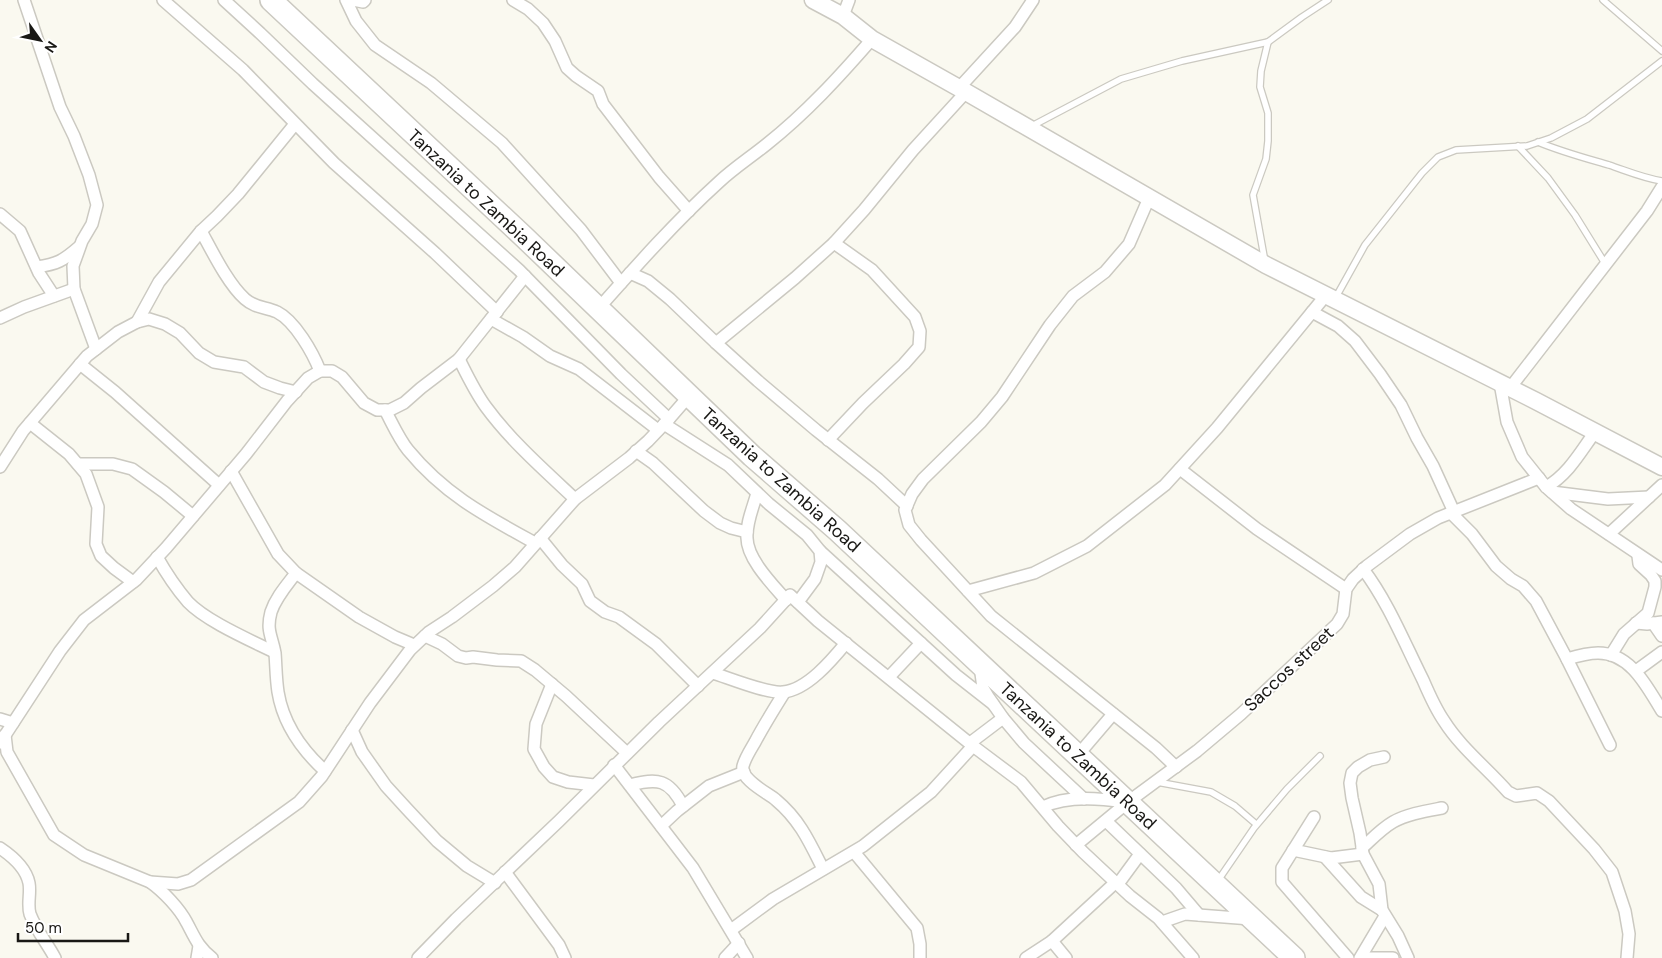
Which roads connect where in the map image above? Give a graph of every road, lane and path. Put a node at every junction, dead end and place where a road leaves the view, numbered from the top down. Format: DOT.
graph roads {
  1 [pos="24,0"];
  2 [pos="163,0"];
  3 [pos="224,0"];
  4 [pos="271,0"];
  5 [pos="346,0"];
  6 [pos="353,0"];
  7 [pos="366,0"];
  8 [pos="513,0"];
  9 [pos="814,0"];
  10 [pos="850,0"];
  11 [pos="1033,0"];
  12 [pos="1328,0"];
  13 [pos="1603,0"];
  14 [pos="843,16"];
  15 [pos="872,39"];
  16 [pos="1268,42"];
  17 [pos="1662,51"];
  18 [pos="1662,61"];
  19 [pos="963,90"];
  20 [pos="295,124"];
  21 [pos="1028,128"];
  22 [pos="1538,142"];
  23 [pos="1518,146"];
  24 [pos="1662,181"];
  25 [pos="1662,187"];
  26 [pos="1149,198"];
  27 [pos="689,211"];
  28 [pos="0,214"];
  29 [pos="201,231"];
  30 [pos="834,243"];
  31 [pos="80,246"];
  32 [pos="1266,265"];
  33 [pos="1606,265"];
  34 [pos="37,267"];
  35 [pos="630,273"];
  36 [pos="525,276"];
  37 [pos="621,283"];
  38 [pos="74,289"];
  39 [pos="54,296"];
  40 [pos="1330,297"];
  41 [pos="598,309"];
  42 [pos="1312,312"];
  43 [pos="494,316"];
  44 [pos="0,318"];
  45 [pos="137,322"];
  46 [pos="716,343"];
  47 [pos="96,349"];
  48 [pos="459,359"];
  49 [pos="80,364"];
  50 [pos="320,371"];
  51 [pos="1505,385"];
  52 [pos="296,392"];
  53 [pos="689,396"];
  54 [pos="385,410"];
  55 [pos="30,423"];
  56 [pos="663,425"];
  57 [pos="1595,432"];
  58 [pos="828,440"];
  59 [pos="636,452"];
  60 [pos="78,464"];
  61 [pos="0,467"];
  62 [pos="1662,467"];
  63 [pos="1180,469"];
  64 [pos="232,471"];
  65 [pos="1662,485"];
  66 [pos="220,486"];
  67 [pos="1546,486"];
  68 [pos="757,493"];
  69 [pos="1649,497"];
  70 [pos="575,499"];
  71 [pos="907,506"];
  72 [pos="1452,512"];
  73 [pos="193,516"];
  74 [pos="747,532"];
  75 [pos="1609,534"];
  76 [pos="538,541"];
  77 [pos="820,551"];
  78 [pos="1638,554"];
  79 [pos="157,557"];
  80 [pos="1363,569"];
  81 [pos="1662,570"];
  82 [pos="296,573"];
  83 [pos="133,582"];
  84 [pos="1346,589"];
  85 [pos="968,591"];
  86 [pos="786,600"];
  87 [pos="798,602"];
  88 [pos="1657,622"];
  89 [pos="1636,623"];
  90 [pos="424,636"];
  91 [pos="1662,636"];
  92 [pos="846,643"];
  93 [pos="921,643"];
  94 [pos="414,646"];
  95 [pos="274,652"];
  96 [pos="1662,652"];
  97 [pos="1611,655"];
  98 [pos="1567,659"];
  99 [pos="980,664"];
  100 [pos="1636,671"];
  101 [pos="713,673"];
  102 [pos="889,677"];
  103 [pos="552,684"];
  104 [pos="698,686"];
  105 [pos="784,692"];
  106 [pos="993,704"];
  107 [pos="1662,710"];
  108 [pos="1113,714"];
  109 [pos="0,718"];
  110 [pos="1003,718"];
  111 [pos="13,722"];
  112 [pos="352,730"];
  113 [pos="2,739"];
  114 [pos="971,745"];
  115 [pos="1610,745"];
  116 [pos="627,753"];
  117 [pos="1078,755"];
  118 [pos="1320,756"];
  119 [pos="1384,757"];
  120 [pos="614,765"];
  121 [pos="1176,767"];
  122 [pos="325,771"];
  123 [pos="744,772"];
  124 [pos="1155,782"];
  125 [pos="594,785"];
  126 [pos="630,785"];
  127 [pos="1084,800"];
  128 [pos="1128,802"];
  129 [pos="683,806"];
  130 [pos="1043,807"];
  131 [pos="1442,808"];
  132 [pos="1314,818"];
  133 [pos="1106,820"];
  134 [pos="1256,824"];
  135 [pos="661,826"];
  136 [pos="1076,845"];
  137 [pos="0,848"];
  138 [pos="1293,850"];
  139 [pos="1363,851"];
  140 [pos="854,852"];
  141 [pos="1140,854"];
  142 [pos="1325,857"];
  143 [pos="823,870"];
  144 [pos="505,872"];
  145 [pos="150,882"];
  146 [pos="494,882"];
  147 [pos="1117,883"];
  148 [pos="1215,885"];
  149 [pos="1384,913"];
  150 [pos="1198,915"];
  151 [pos="1252,919"];
  152 [pos="1162,922"];
  153 [pos="731,930"];
  154 [pos="1052,941"];
  155 [pos="739,943"];
  156 [pos="199,946"];
  157 [pos="1285,955"];
  158 [pos="55,958"];
  159 [pos="197,958"];
  160 [pos="212,958"];
  161 [pos="418,958"];
  162 [pos="565,958"];
  163 [pos="725,958"];
  164 [pos="747,958"];
  165 [pos="920,958"];
  166 [pos="1026,958"];
  167 [pos="1066,958"];
  168 [pos="1193,958"];
  169 [pos="1348,958"];
  170 [pos="1360,958"];
  171 [pos="1368,958"];
  172 [pos="1393,958"];
  173 [pos="1408,958"];
  174 [pos="1627,958"];
  1 -- 31 [label="street"];
  2 -- 20 [label="street"];
  3 -- 36 [label="street"];
  4 -- 41 [label="highway, Tanzania to Zambia Road"];
  5 -- 37 [label="street"];
  6 -- 7 [label="street"];
  8 -- 27 [label="street"];
  9 -- 14 [label="street"];
  10 -- 14 [label="street"];
  11 -- 19 [label="street"];
  12 -- 16 [label="lane"];
  13 -- 17 [label="lane"];
  14 -- 15 [label="street"];
  15 -- 19 [label="street"];
  15 -- 27 [label="street"];
  16 -- 21 [label="lane"];
  16 -- 32 [label="lane"];
  18 -- 22 [label="lane"];
  19 -- 21 [label="street"];
  19 -- 30 [label="street"];
  20 -- 29 [label="street"];
  20 -- 43 [label="street"];
  21 -- 26 [label="street"];
  22 -- 23 [label="lane"];
  22 -- 24 [label="lane"];
  23 -- 33 [label="lane"];
  23 -- 40 [label="lane"];
  25 -- 33 [label="street"];
  26 -- 32 [label="street"];
  26 -- 71 [label="street"];
  27 -- 35 [label="street"];
  28 -- 34 [label="street"];
  29 -- 45 [label="street"];
  29 -- 50 [label="street"];
  30 -- 46 [label="street"];
  30 -- 58 [label="street"];
  31 -- 34 [label="street"];
  31 -- 38 [label="street"];
  32 -- 40 [label="street"];
  33 -- 51 [label="street"];
  34 -- 39 [label="street"];
  35 -- 37 [label="street"];
  35 -- 46 [label="street"];
  36 -- 43 [label="street"];
  36 -- 56 [label="street"];
  37 -- 41 [label="street"];
  38 -- 39 [label="street"];
  38 -- 47 [label="street"];
  39 -- 44 [label="street"];
  40 -- 42 [label="street"];
  40 -- 51 [label="street"];
  41 -- 53 [label="highway, Tanzania to Zambia Road"];
  42 -- 63 [label="street"];
  42 -- 72 [label="street"];
  43 -- 48 [label="street"];
  43 -- 56 [label="street"];
  45 -- 47 [label="street"];
  45 -- 52 [label="street"];
  46 -- 58 [label="street"];
  47 -- 49 [label="street"];
  48 -- 54 [label="street"];
  48 -- 70 [label="street"];
  49 -- 55 [label="street"];
  49 -- 66 [label="street"];
  50 -- 52 [label="street"];
  50 -- 54 [label="street"];
  51 -- 57 [label="street"];
  51 -- 67 [label="street"];
  52 -- 64 [label="street"];
  53 -- 56 [label="street"];
  53 -- 99 [label="highway, Tanzania to Zambia Road"];
  54 -- 76 [label="street"];
  55 -- 60 [label="street"];
  55 -- 61 [label="street"];
  56 -- 59 [label="street"];
  56 -- 68 [label="street"];
  57 -- 62 [label="street"];
  57 -- 67 [label="street"];
  58 -- 71 [label="street"];
  59 -- 70 [label="street"];
  59 -- 74 [label="street"];
  60 -- 73 [label="street"];
  60 -- 83 [label="street"];
  63 -- 84 [label="street"];
  63 -- 85 [label="street"];
  64 -- 66 [label="street"];
  64 -- 82 [label="street"];
  65 -- 69 [label="street"];
  66 -- 73 [label="street"];
  67 -- 69 [label="street"];
  67 -- 72 [label="street"];
  67 -- 75 [label="street"];
  68 -- 74 [label="street"];
  68 -- 77 [label="street"];
  69 -- 75 [label="street"];
  70 -- 76 [label="street"];
  71 -- 85 [label="street"];
  72 -- 80 [label="street"];
  72 -- 98 [label="street"];
  73 -- 79 [label="street"];
  74 -- 86 [label="street"];
  75 -- 78 [label="street"];
  76 -- 90 [label="street"];
  76 -- 104 [label="street"];
  77 -- 87 [label="street"];
  77 -- 93 [label="street"];
  78 -- 81 [label="street"];
  78 -- 89 [label="street"];
  79 -- 83 [label="street"];
  79 -- 95 [label="street"];
  80 -- 84 [label="street"];
  80 -- 174 [label="street"];
  82 -- 94 [label="street"];
  82 -- 95 [label="street"];
  83 -- 111 [label="street"];
  84 -- 121 [label="street, Saccos street"];
  85 -- 108 [label="street"];
  86 -- 87 [label="street"];
  86 -- 101 [label="street"];
  87 -- 92 [label="street"];
  88 -- 89 [label="street"];
  88 -- 91 [label="street"];
  89 -- 97 [label="street"];
  90 -- 94 [label="street"];
  90 -- 103 [label="street"];
  92 -- 102 [label="street"];
  92 -- 105 [label="street"];
  93 -- 102 [label="street"];
  93 -- 106 [label="street"];
  94 -- 112 [label="street"];
  95 -- 122 [label="street"];
  96 -- 100 [label="street"];
  97 -- 98 [label="street"];
  97 -- 100 [label="street"];
  98 -- 115 [label="street"];
  99 -- 106 [label="street"];
  99 -- 117 [label="highway, Tanzania to Zambia Road"];
  100 -- 107 [label="street"];
  101 -- 104 [label="street"];
  101 -- 105 [label="street"];
  102 -- 114 [label="street"];
  103 -- 116 [label="street"];
  103 -- 125 [label="street"];
  104 -- 116 [label="street"];
  105 -- 123 [label="street"];
  106 -- 110 [label="street"];
  108 -- 117 [label="street"];
  108 -- 121 [label="street"];
  109 -- 111 [label="street"];
  110 -- 114 [label="street"];
  110 -- 127 [label="street"];
  111 -- 113 [label="street"];
  112 -- 122 [label="street"];
  112 -- 146 [label="street"];
  113 -- 145 [label="street"];
  114 -- 130 [label="street"];
  114 -- 140 [label="street"];
  116 -- 120 [label="street"];
  117 -- 128 [label="highway, Tanzania to Zambia Road"];
  118 -- 134 [label="lane"];
  119 -- 139 [label="street"];
  120 -- 125 [label="street"];
  120 -- 126 [label="street"];
  121 -- 124 [label="street, Saccos street"];
  122 -- 145 [label="street"];
  123 -- 129 [label="street"];
  123 -- 143 [label="street"];
  124 -- 128 [label="street, Saccos street"];
  124 -- 134 [label="lane"];
  125 -- 144 [label="street"];
  126 -- 129 [label="street"];
  126 -- 135 [label="street"];
  127 -- 128 [label="street"];
  127 -- 130 [label="street"];
  128 -- 133 [label="street, Saccos street"];
  128 -- 148 [label="highway, Tanzania to Zambia Road"];
  129 -- 135 [label="street"];
  130 -- 136 [label="street"];
  131 -- 139 [label="street"];
  132 -- 138 [label="street"];
  133 -- 136 [label="street, Saccos street"];
  133 -- 141 [label="street"];
  134 -- 148 [label="lane"];
  135 -- 153 [label="street"];
  136 -- 147 [label="street"];
  137 -- 158 [label="street"];
  138 -- 142 [label="street"];
  138 -- 169 [label="street"];
  139 -- 142 [label="street"];
  139 -- 149 [label="street"];
  140 -- 143 [label="street"];
  140 -- 165 [label="street"];
  141 -- 147 [label="street"];
  141 -- 150 [label="street"];
  142 -- 149 [label="street"];
  143 -- 153 [label="street"];
  144 -- 146 [label="street"];
  144 -- 162 [label="street"];
  145 -- 156 [label="street"];
  146 -- 161 [label="street"];
  147 -- 152 [label="street"];
  147 -- 154 [label="street"];
  148 -- 151 [label="highway, Tanzania to Zambia Road"];
  149 -- 170 [label="street"];
  149 -- 173 [label="street"];
  150 -- 151 [label="street"];
  150 -- 152 [label="street"];
  151 -- 157 [label="highway, Tanzania to Zambia Road"];
  152 -- 168 [label="street"];
  153 -- 155 [label="street"];
  154 -- 166 [label="street"];
  154 -- 167 [label="street"];
  155 -- 163 [label="street"];
  155 -- 164 [label="street"];
  156 -- 159 [label="street"];
  156 -- 160 [label="street"];
  171 -- 172 [label="street"];
}
